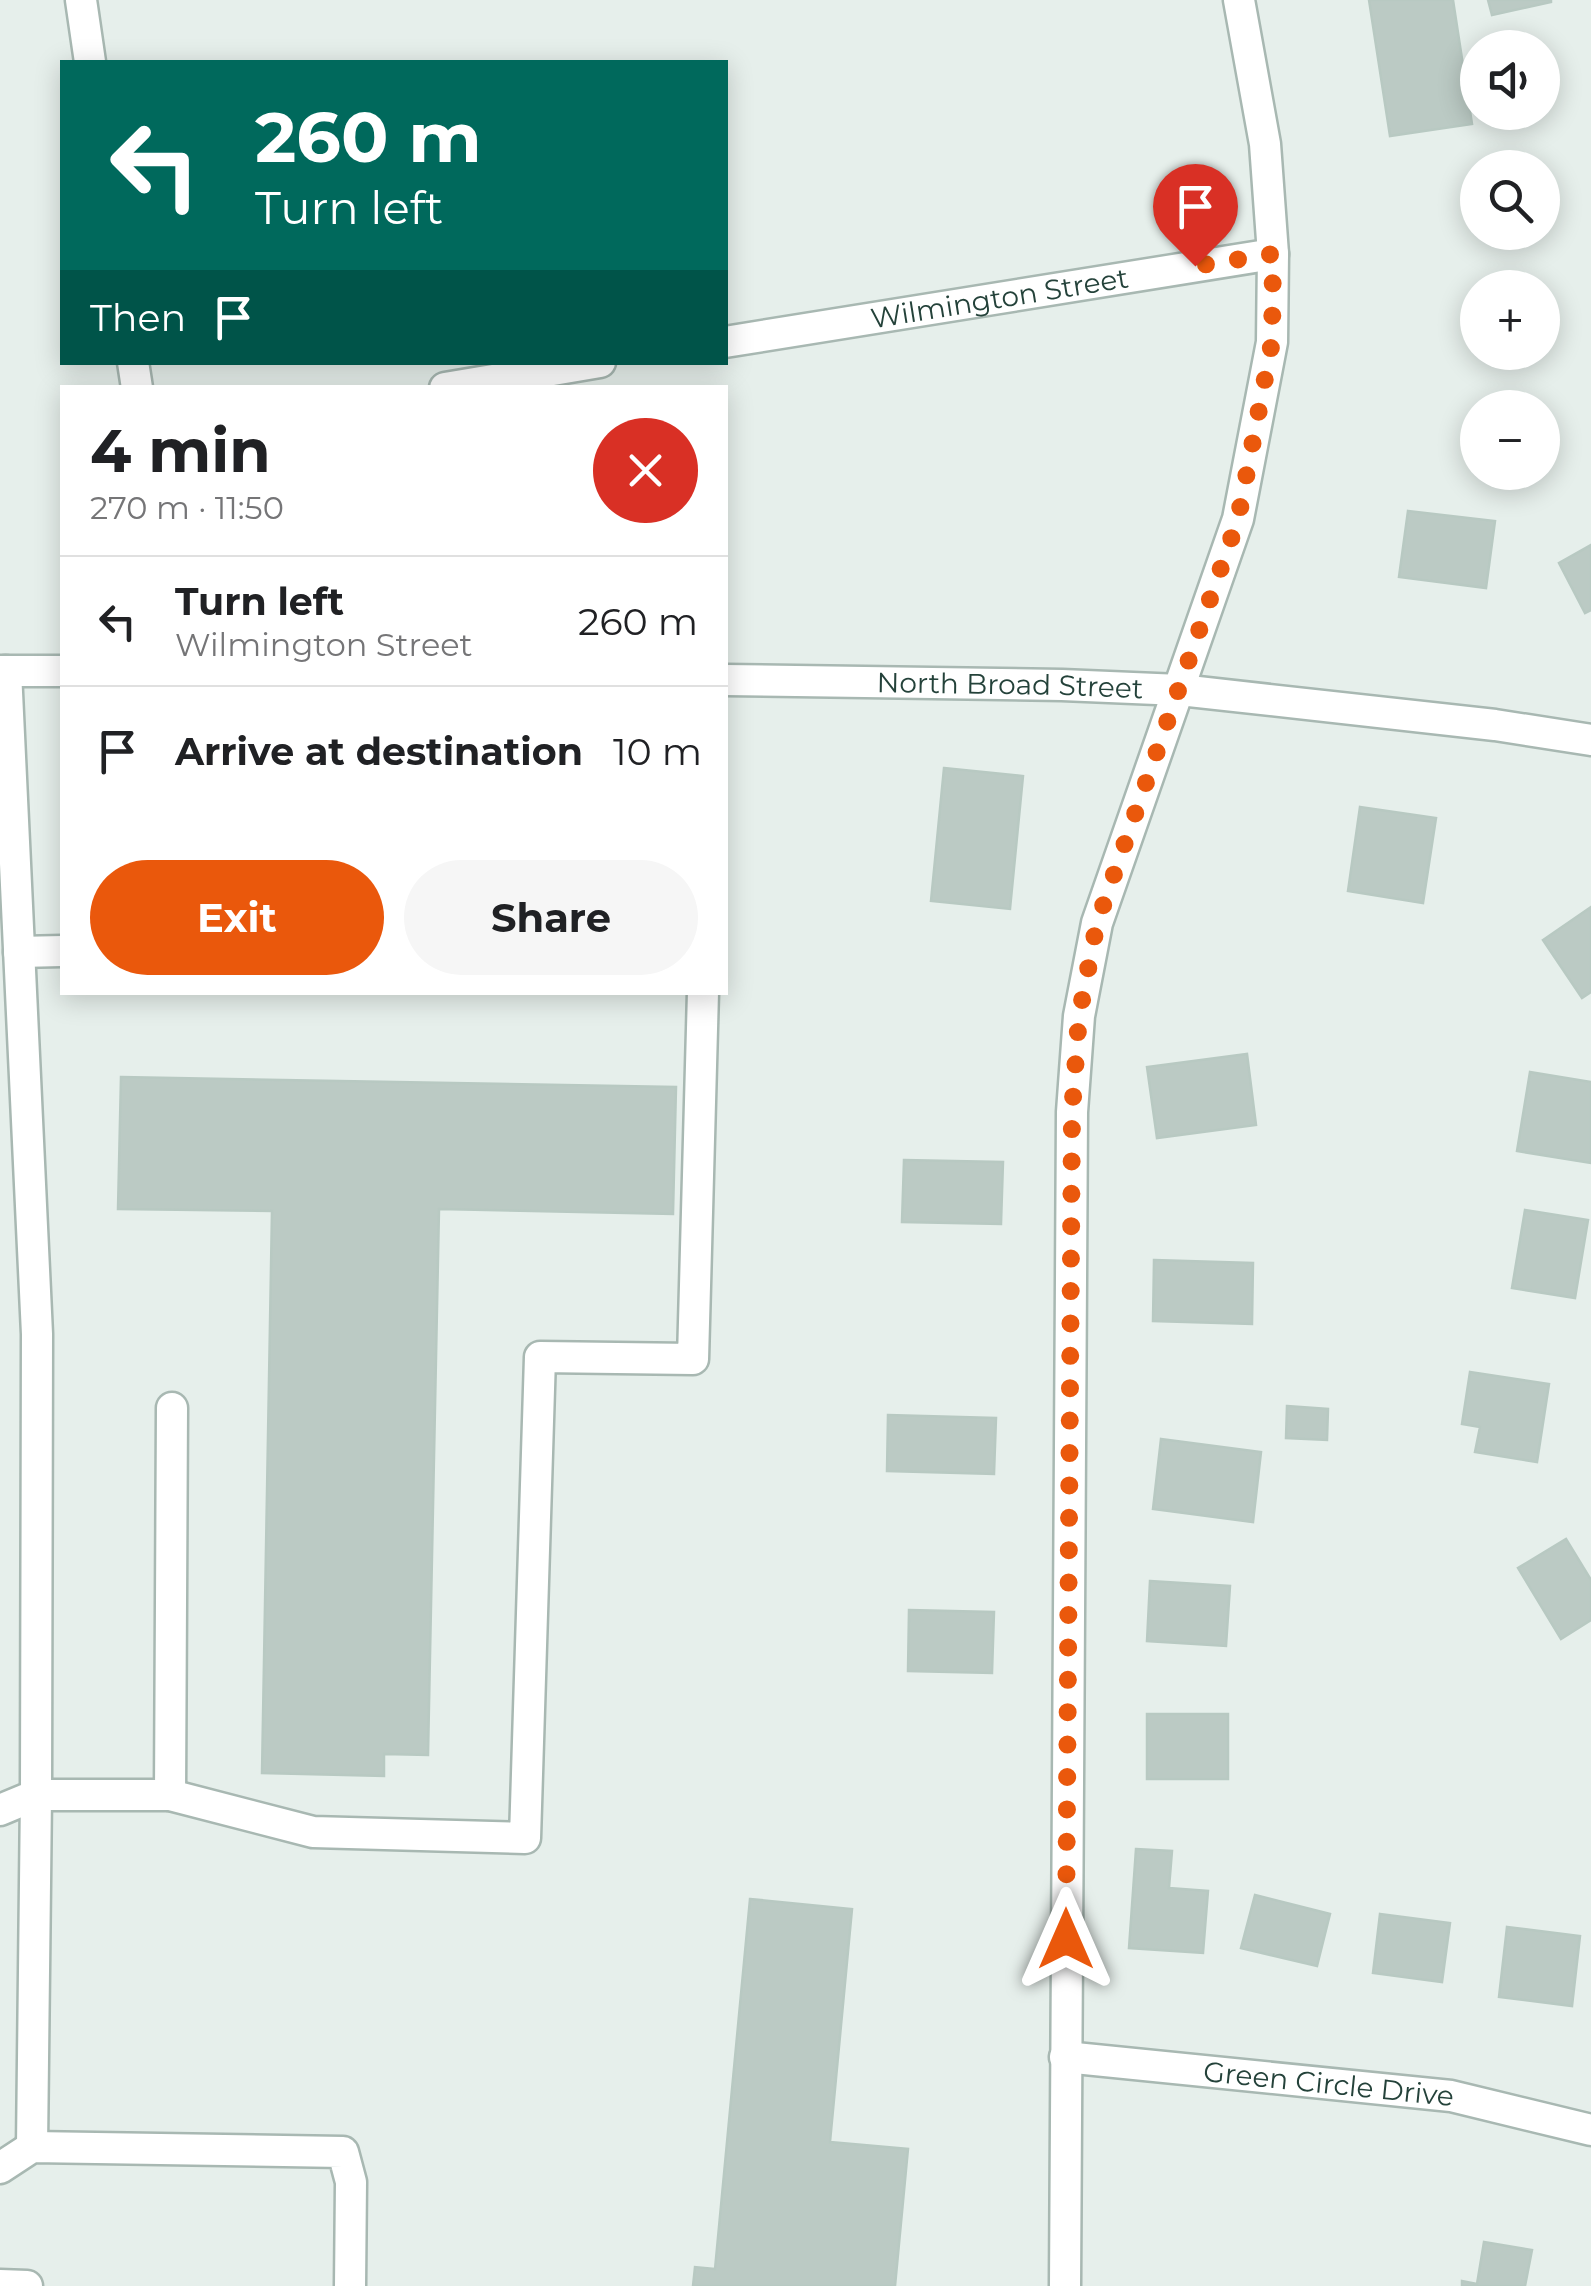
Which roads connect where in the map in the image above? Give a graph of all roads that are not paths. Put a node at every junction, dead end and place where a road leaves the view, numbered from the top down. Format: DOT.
graph roads {
  1 [pos="81,0"];
  2 [pos="1238,0"];
  3 [pos="90,60"];
  4 [pos="1273,254"];
  5 [pos="728,342"];
  6 [pos="582,365"];
  7 [pos="464,385"];
  8 [pos="3,672"];
  9 [pos="60,672"];
  10 [pos="728,680"];
  11 [pos="1180,690"];
  12 [pos="1591,740"];
  13 [pos="60,951"];
  14 [pos="19,952"];
  15 [pos="703,995"];
  16 [pos="172,1408"];
  17 [pos="36,1794"];
  18 [pos="170,1795"];
  19 [pos="0,1810"];
  20 [pos="1065,2057"];
  21 [pos="1591,2130"];
  22 [pos="32,2147"];
  23 [pos="0,2168"];
  24 [pos="0,2285"];
  25 [pos="26,2286"];
  26 [pos="350,2286"];
  27 [pos="1064,2286"];
  1 -- 3 [label="street"];
  2 -- 4 [label="street"];
  4 -- 5 [label="street, Wilmington Street"];
  4 -- 11 [label="street"];
  6 -- 7 [label="street"];
  8 -- 9 [label="street"];
  8 -- 14 [label="street"];
  10 -- 11 [label="street, North Broad Street"];
  11 -- 12 [label="street, North Broad Street"];
  11 -- 20 [label="street"];
  13 -- 14 [label="street"];
  14 -- 17 [label="street"];
  15 -- 18 [label="street"];
  16 -- 18 [label="street"];
  17 -- 18 [label="street"];
  17 -- 19 [label="street"];
  17 -- 22 [label="street"];
  20 -- 21 [label="street, Green Circle Drive"];
  20 -- 27 [label="street"];
  22 -- 23 [label="street"];
  22 -- 26 [label="street"];
  24 -- 25 [label="street"];
}
